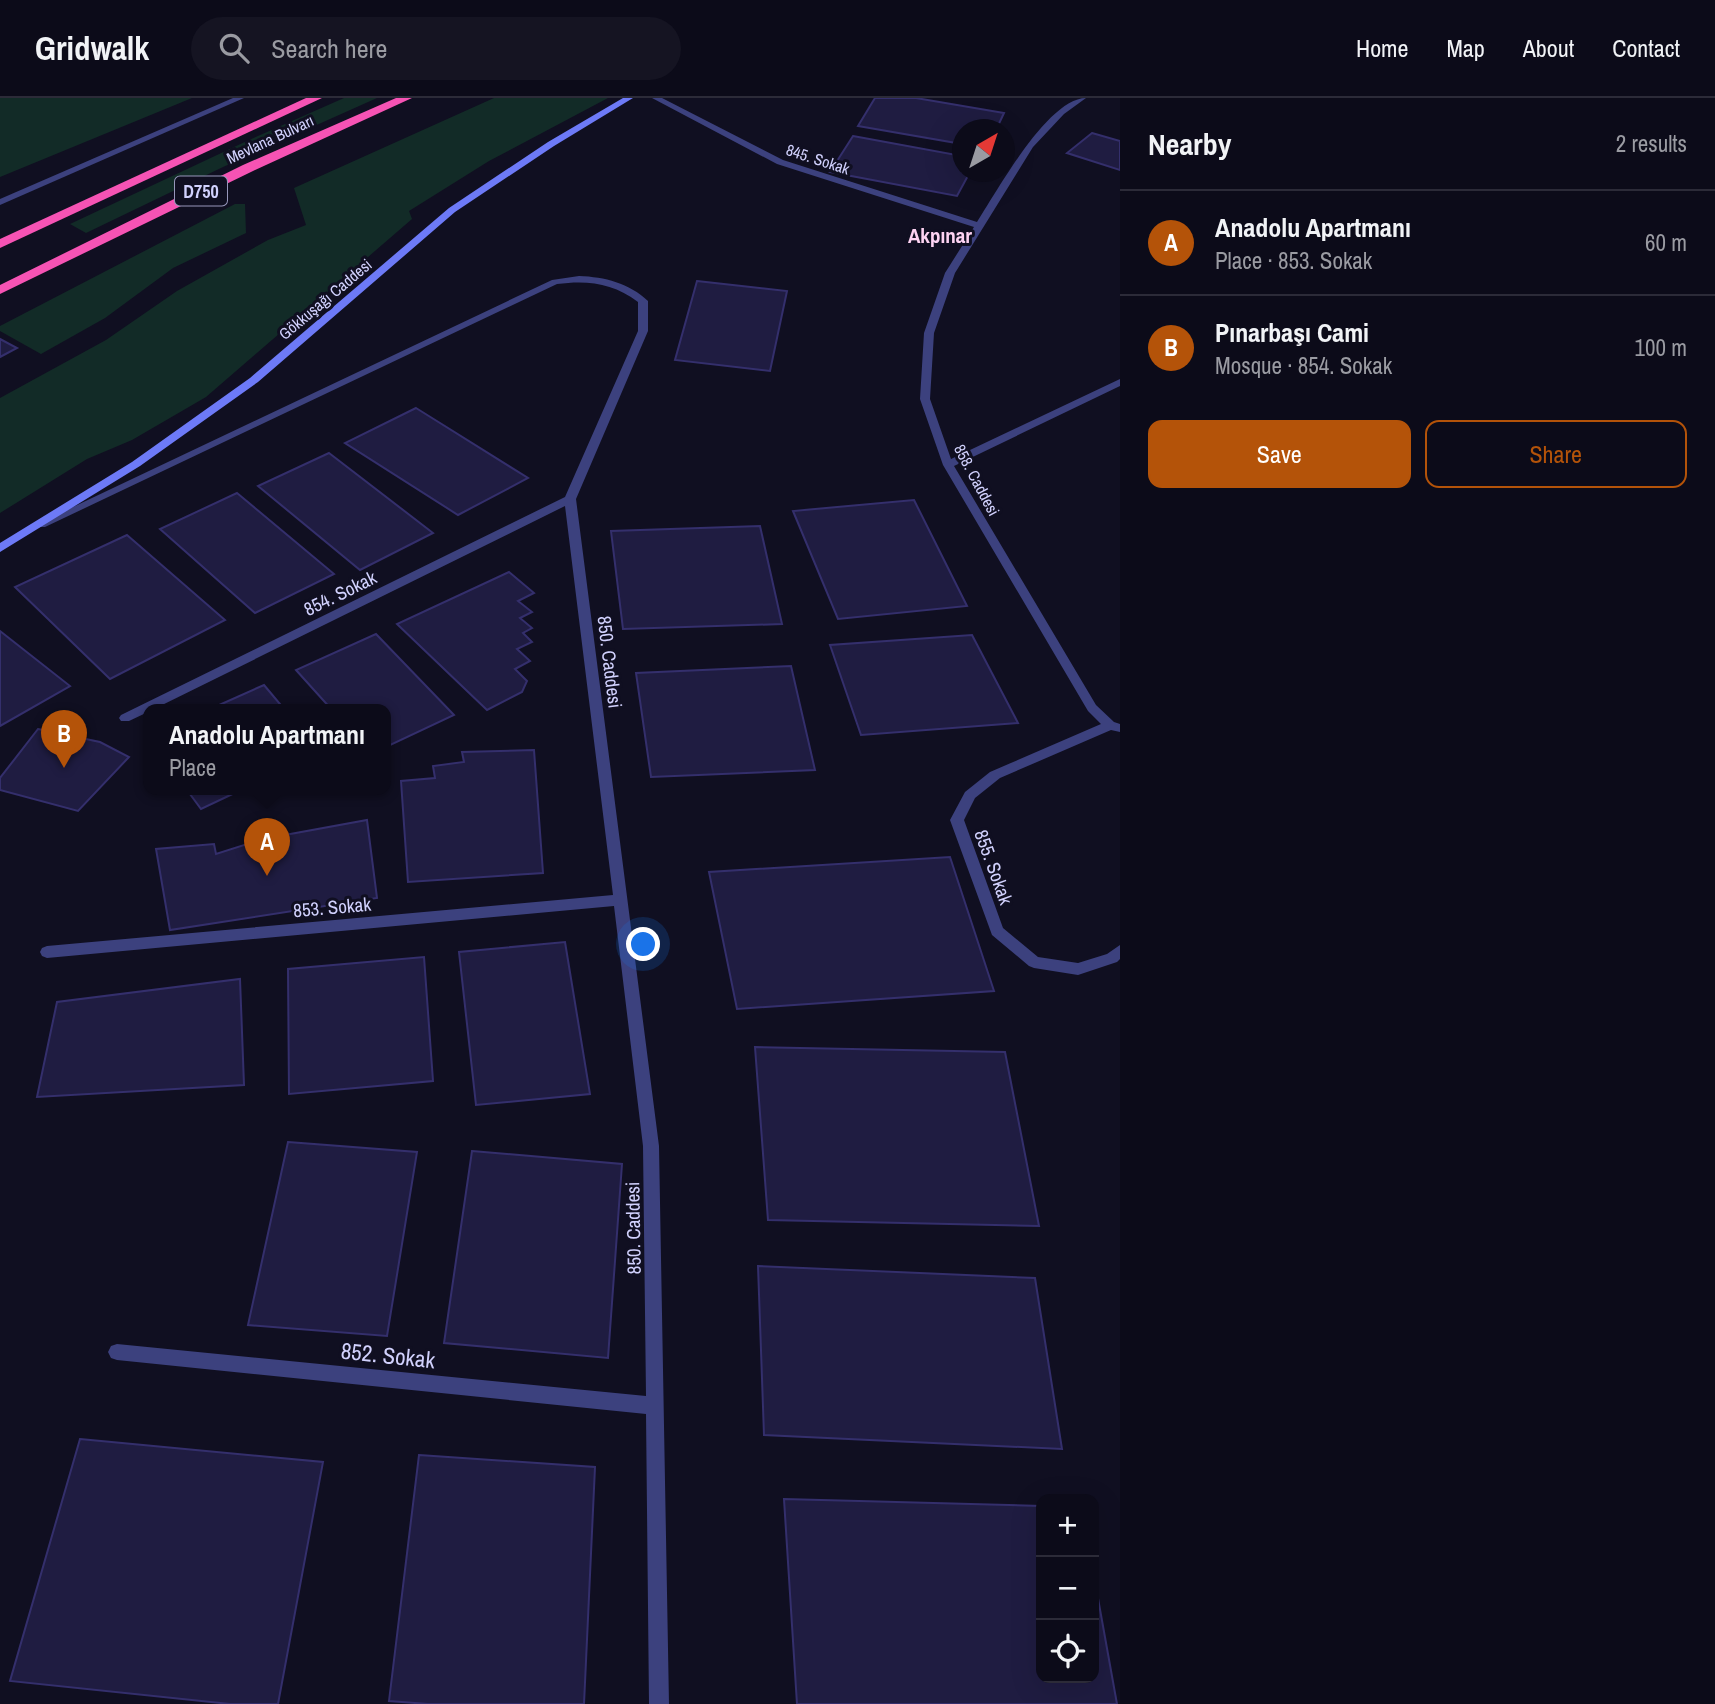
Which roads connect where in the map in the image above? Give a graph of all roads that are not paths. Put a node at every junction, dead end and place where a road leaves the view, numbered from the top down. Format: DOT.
graph roads {
  1 [pos="240,98"];
  2 [pos="316,98"];
  3 [pos="405,98"];
  4 [pos="629,98"];
  5 [pos="656,98"];
  6 [pos="1082,98"];
  7 [pos="0,202"];
  8 [pos="980,226"];
  9 [pos="0,244"];
  10 [pos="0,290"];
  11 [pos="1120,382"];
  12 [pos="947,465"];
  13 [pos="570,499"];
  14 [pos="41,525"];
  15 [pos="0,548"];
  16 [pos="153,704"];
  17 [pos="143,709"];
  18 [pos="125,718"];
  19 [pos="1115,726"];
  20 [pos="621,900"];
  21 [pos="1120,951"];
  22 [pos="47,952"];
  23 [pos="117,1352"];
  24 [pos="655,1406"];
  25 [pos="659,1704"];
  1 -- 7 [label="street"];
  2 -- 9 [label="highway, Mevlana Bulvarı / D750"];
  3 -- 10 [label="highway, Mevlana Bulvarı / D750"];
  4 -- 14 [label="street, Gökkuşağı Caddesi"];
  5 -- 8 [label="street, 845. Sokak"];
  6 -- 8 [label="street, 858. Caddesi"];
  8 -- 12 [label="street, 858. Caddesi"];
  11 -- 12 [label="street"];
  12 -- 19 [label="street, 858. Caddesi"];
  13 -- 14 [label="street"];
  13 -- 16 [label="street, 854. Sokak"];
  13 -- 20 [label="street, 850. Caddesi"];
  14 -- 15 [label="street, Gökkuşağı Caddesi"];
  17 -- 18 [label="street, 854. Sokak"];
  19 -- 21 [label="street, 855. Sokak"];
  20 -- 22 [label="street, 853. Sokak"];
  20 -- 24 [label="street, 850. Caddesi"];
  23 -- 24 [label="street, 852. Sokak"];
  24 -- 25 [label="street, 850. Caddesi"];
}
